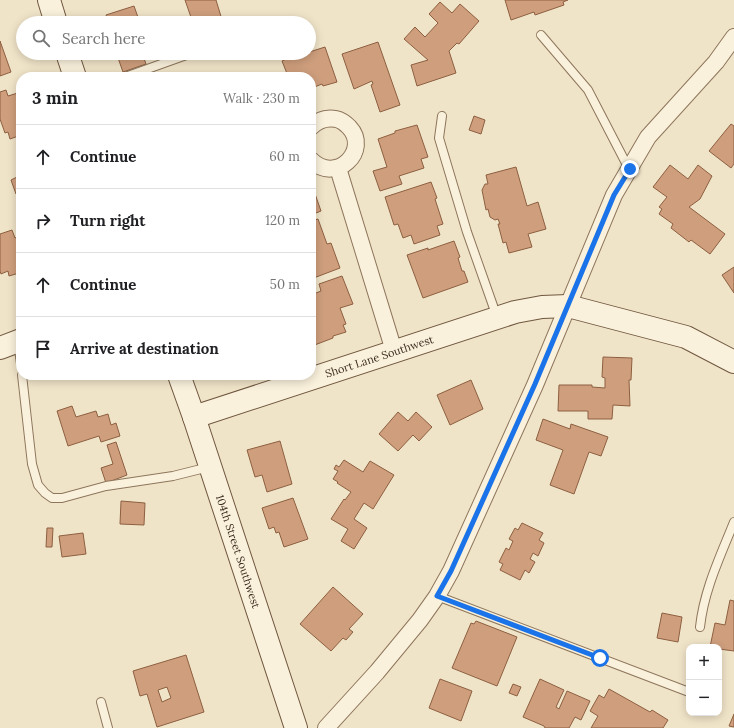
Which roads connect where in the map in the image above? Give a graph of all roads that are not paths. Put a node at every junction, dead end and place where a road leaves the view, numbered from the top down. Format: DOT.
graph roads {
  1 [pos="49,0"];
  2 [pos="54,16"];
  3 [pos="541,35"];
  4 [pos="734,36"];
  5 [pos="69,60"];
  6 [pos="172,60"];
  7 [pos="73,72"];
  8 [pos="139,72"];
  9 [pos="442,116"];
  10 [pos="316,123"];
  11 [pos="316,165"];
  12 [pos="338,168"];
  13 [pos="630,169"];
  14 [pos="568,306"];
  15 [pos="497,318"];
  16 [pos="394,351"];
  17 [pos="734,362"];
  18 [pos="316,377"];
  19 [pos="23,380"];
  20 [pos="181,380"];
  21 [pos="306,380"];
  22 [pos="194,417"];
  23 [pos="210,467"];
  24 [pos="734,522"];
  25 [pos="437,596"];
  26 [pos="700,627"];
  27 [pos="686,691"];
  28 [pos="101,702"];
  29 [pos="108,728"];
  30 [pos="296,728"];
  31 [pos="326,728"];
  1 -- 2 [label="street"];
  3 -- 13 [label="lane"];
  4 -- 13 [label="street"];
  5 -- 7 [label="street"];
  6 -- 8 [label="lane"];
  9 -- 15 [label="lane"];
  10 -- 12 [label="street"];
  11 -- 12 [label="street"];
  12 -- 16 [label="street"];
  13 -- 14 [label="street"];
  14 -- 15 [label="street, Short Lane Southwest"];
  14 -- 17 [label="street, Short Lane Southwest"];
  14 -- 25 [label="street"];
  15 -- 16 [label="street, Short Lane Southwest"];
  16 -- 18 [label="street, Short Lane Southwest"];
  19 -- 23 [label="lane"];
  20 -- 22 [label="street, 104th Street Southwest"];
  21 -- 22 [label="street, Short Lane Southwest"];
  22 -- 23 [label="street, 104th Street Southwest"];
  23 -- 30 [label="street, 104th Street Southwest"];
  24 -- 26 [label="lane"];
  25 -- 27 [label="lane"];
  25 -- 31 [label="street"];
  28 -- 29 [label="lane"];
}
